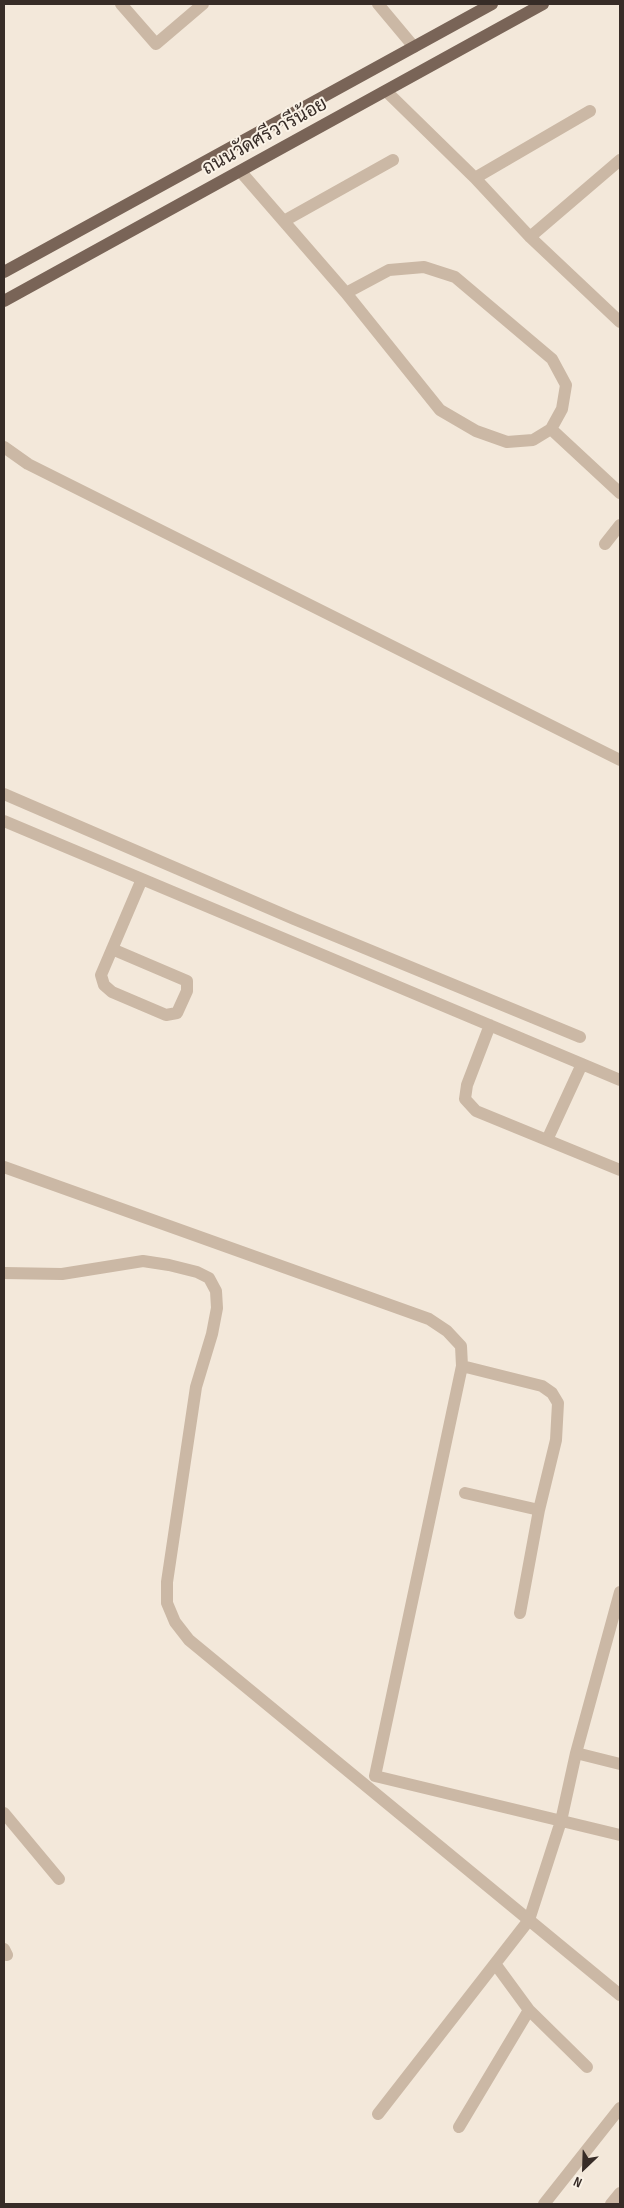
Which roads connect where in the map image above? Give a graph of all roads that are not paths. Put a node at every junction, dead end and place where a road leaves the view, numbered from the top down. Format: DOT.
graph roads {
  1 [pos="121,4"];
  2 [pos="203,4"];
  3 [pos="378,4"];
  4 [pos="492,4"];
  5 [pos="544,4"];
  6 [pos="414,47"];
  7 [pos="386,91"];
  8 [pos="590,111"];
  9 [pos="393,160"];
  10 [pos="620,160"];
  11 [pos="241,172"];
  12 [pos="475,178"];
  13 [pos="284,221"];
  14 [pos="530,237"];
  15 [pos="4,272"];
  16 [pos="346,293"];
  17 [pos="4,301"];
  18 [pos="620,322"];
  19 [pos="551,429"];
  20 [pos="4,447"];
  21 [pos="620,493"];
  22 [pos="620,525"];
  23 [pos="605,544"];
  24 [pos="620,760"];
  25 [pos="4,794"];
  26 [pos="4,821"];
  27 [pos="142,879"];
  28 [pos="112,949"];
  29 [pos="490,1025"];
  30 [pos="580,1037"];
  31 [pos="582,1064"];
  32 [pos="620,1080"];
  33 [pos="547,1140"];
  34 [pos="4,1167"];
  35 [pos="620,1170"];
  36 [pos="4,1272"];
  37 [pos="462,1366"];
  38 [pos="465,1493"];
  39 [pos="539,1510"];
  40 [pos="620,1592"];
  41 [pos="520,1613"];
  42 [pos="576,1752"];
  43 [pos="620,1764"];
  44 [pos="374,1776"];
  45 [pos="364,1786"];
  46 [pos="4,1814"];
  47 [pos="561,1821"];
  48 [pos="620,1835"];
  49 [pos="59,1879"];
  50 [pos="529,1920"];
  51 [pos="496,1964"];
  52 [pos="620,1995"];
  53 [pos="529,2010"];
  54 [pos="587,2068"];
  55 [pos="620,2108"];
  56 [pos="378,2114"];
  57 [pos="459,2127"];
  58 [pos="620,2193"];
  59 [pos="544,2204"];
  60 [pos="611,2204"];
  1 -- 2 [label="lane"];
  3 -- 6 [label="lane"];
  4 -- 6 [label="main road, ถนนวัดศรีวารีน้อย"];
  5 -- 7 [label="main road, ถนนวัดศรีวารีน้อย"];
  6 -- 15 [label="main road, ถนนวัดศรีวารีน้อย"];
  7 -- 11 [label="main road, ถนนวัดศรีวารีน้อย"];
  7 -- 12 [label="lane"];
  8 -- 12 [label="lane"];
  9 -- 13 [label="lane"];
  10 -- 14 [label="lane"];
  11 -- 13 [label="lane"];
  11 -- 17 [label="main road, ถนนวัดศรีวารีน้อย"];
  12 -- 14 [label="lane"];
  13 -- 16 [label="lane"];
  14 -- 18 [label="lane"];
  16 -- 19 [label="lane"];
  16 -- 19 [label="lane"];
  19 -- 21 [label="lane"];
  20 -- 24 [label="lane"];
  22 -- 23 [label="lane"];
  25 -- 30 [label="lane"];
  26 -- 27 [label="lane"];
  27 -- 28 [label="lane"];
  27 -- 29 [label="lane"];
  28 -- 28 [label="lane"];
  29 -- 31 [label="lane"];
  29 -- 33 [label="lane"];
  31 -- 32 [label="lane"];
  31 -- 33 [label="lane"];
  33 -- 35 [label="lane"];
  34 -- 37 [label="lane"];
  36 -- 45 [label="lane"];
  37 -- 39 [label="lane"];
  37 -- 44 [label="lane"];
  38 -- 39 [label="lane"];
  39 -- 41 [label="lane"];
  40 -- 42 [label="lane"];
  42 -- 43 [label="lane"];
  42 -- 47 [label="lane"];
  44 -- 45 [label="lane"];
  44 -- 47 [label="lane"];
  45 -- 50 [label="lane"];
  46 -- 49 [label="lane"];
  47 -- 48 [label="lane"];
  47 -- 50 [label="lane"];
  50 -- 51 [label="lane"];
  50 -- 52 [label="lane"];
  51 -- 53 [label="lane"];
  51 -- 56 [label="lane"];
  53 -- 54 [label="lane"];
  53 -- 57 [label="lane"];
  55 -- 59 [label="lane"];
  58 -- 60 [label="lane"];
}
